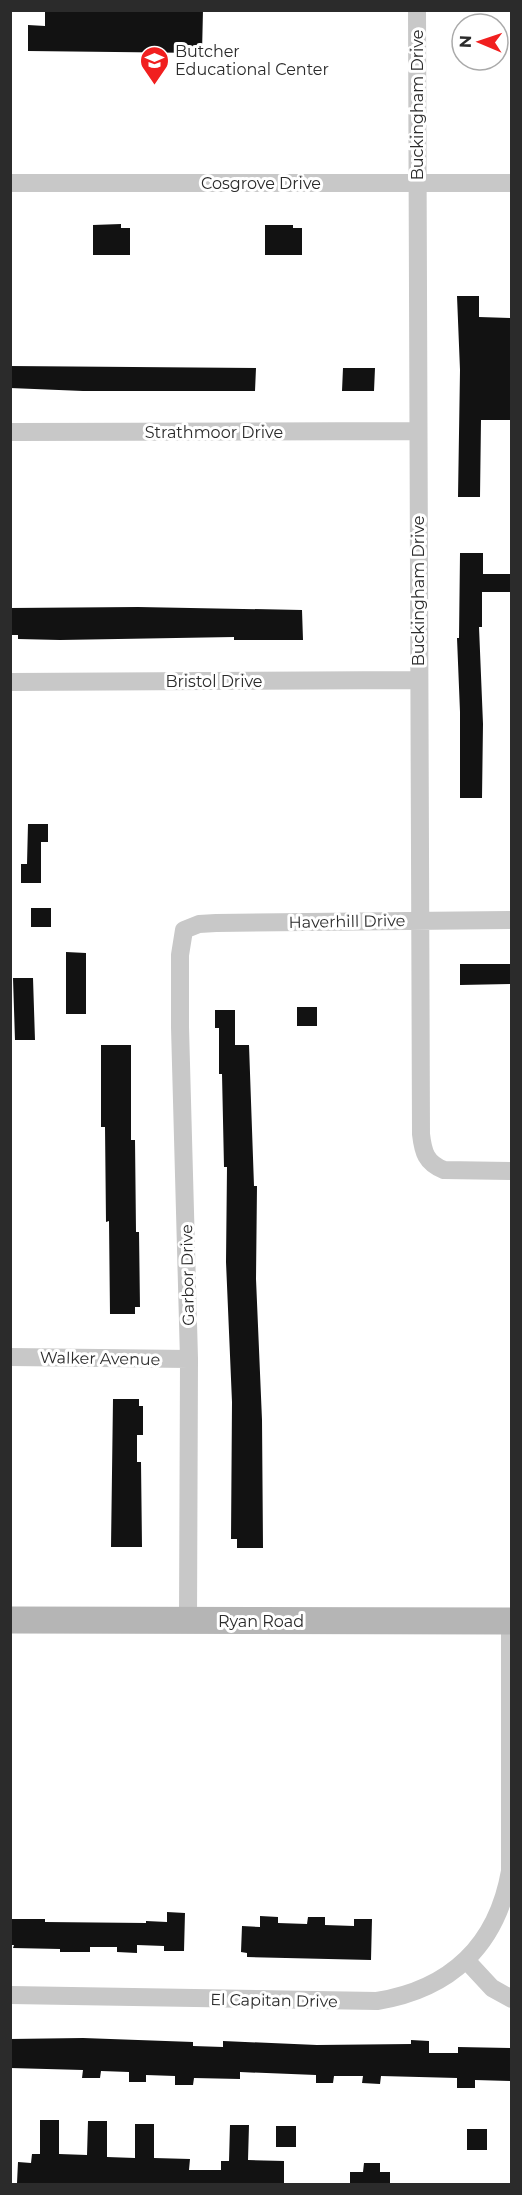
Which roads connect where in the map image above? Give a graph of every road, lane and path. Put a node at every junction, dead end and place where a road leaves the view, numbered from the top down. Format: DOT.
graph roads {
  1 [pos="417,10"];
  2 [pos="10,183"];
  3 [pos="417,183"];
  4 [pos="512,183"];
  5 [pos="418,431"];
  6 [pos="10,432"];
  7 [pos="418,680"];
  8 [pos="10,682"];
  9 [pos="419,920"];
  10 [pos="512,920"];
  11 [pos="184,930"];
  12 [pos="512,1171"];
  13 [pos="10,1357"];
  14 [pos="189,1359"];
  15 [pos="10,1620"];
  16 [pos="188,1621"];
  17 [pos="511,1621"];
  18 [pos="466,1960"];
  19 [pos="10,1995"];
  20 [pos="512,1999"];
  1 -- 3 [label="street, Buckingham Drive"];
  2 -- 3 [label="street, Cosgrove Drive"];
  3 -- 4 [label="street, Cosgrove Drive"];
  3 -- 5 [label="street, Buckingham Drive"];
  5 -- 6 [label="street, Strathmoor Drive"];
  5 -- 7 [label="street, Buckingham Drive"];
  7 -- 8 [label="street, Bristol Drive"];
  7 -- 9 [label="street, Buckingham Drive"];
  9 -- 10 [label="street, Haverhill Drive"];
  9 -- 11 [label="street, Haverhill Drive"];
  9 -- 12 [label="street, Buckingham Drive"];
  11 -- 14 [label="street, Garbor Drive"];
  13 -- 14 [label="street, Walker Avenue"];
  14 -- 16 [label="street, Garbor Drive"];
  15 -- 16 [label="main road, Ryan Road"];
  16 -- 17 [label="main road, Ryan Road"];
  17 -- 18 [label="street, El Capitan Drive"];
  18 -- 19 [label="street, El Capitan Drive"];
  18 -- 20 [label="street"];
}
